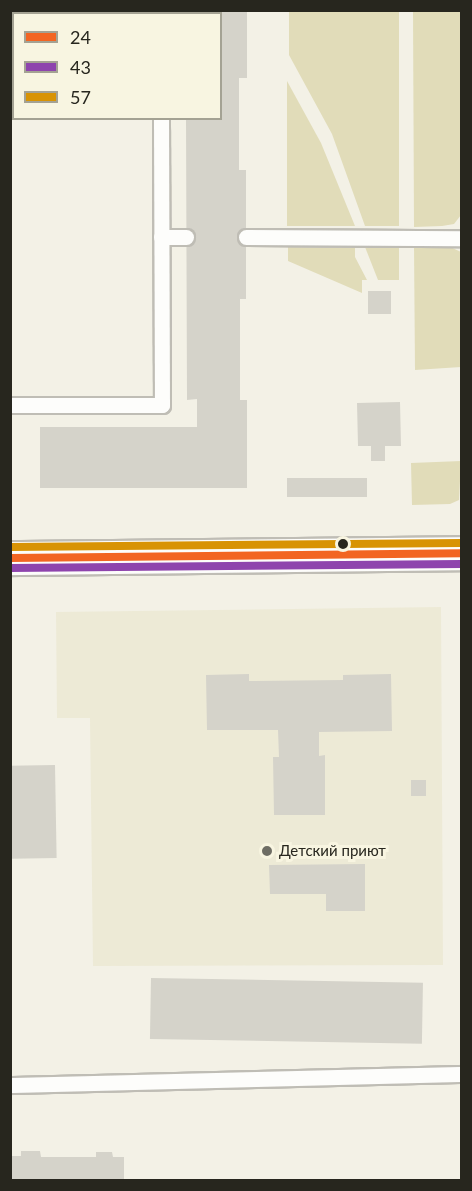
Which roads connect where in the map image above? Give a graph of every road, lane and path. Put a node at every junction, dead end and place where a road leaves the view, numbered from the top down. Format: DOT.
graph roads {
  1 [pos="161,120"];
  2 [pos="161,237"];
  3 [pos="186,237"];
  4 [pos="246,237"];
  5 [pos="462,238"];
  6 [pos="10,405"];
  7 [pos="462,553"];
  8 [pos="10,558"];
  9 [pos="462,1074"];
  10 [pos="10,1085"];
  1 -- 2 [label="lane"];
  2 -- 3 [label="lane"];
  2 -- 6 [label="lane"];
  4 -- 5 [label="lane"];
  7 -- 8 [label="main road"];
  9 -- 10 [label="lane"];
}
